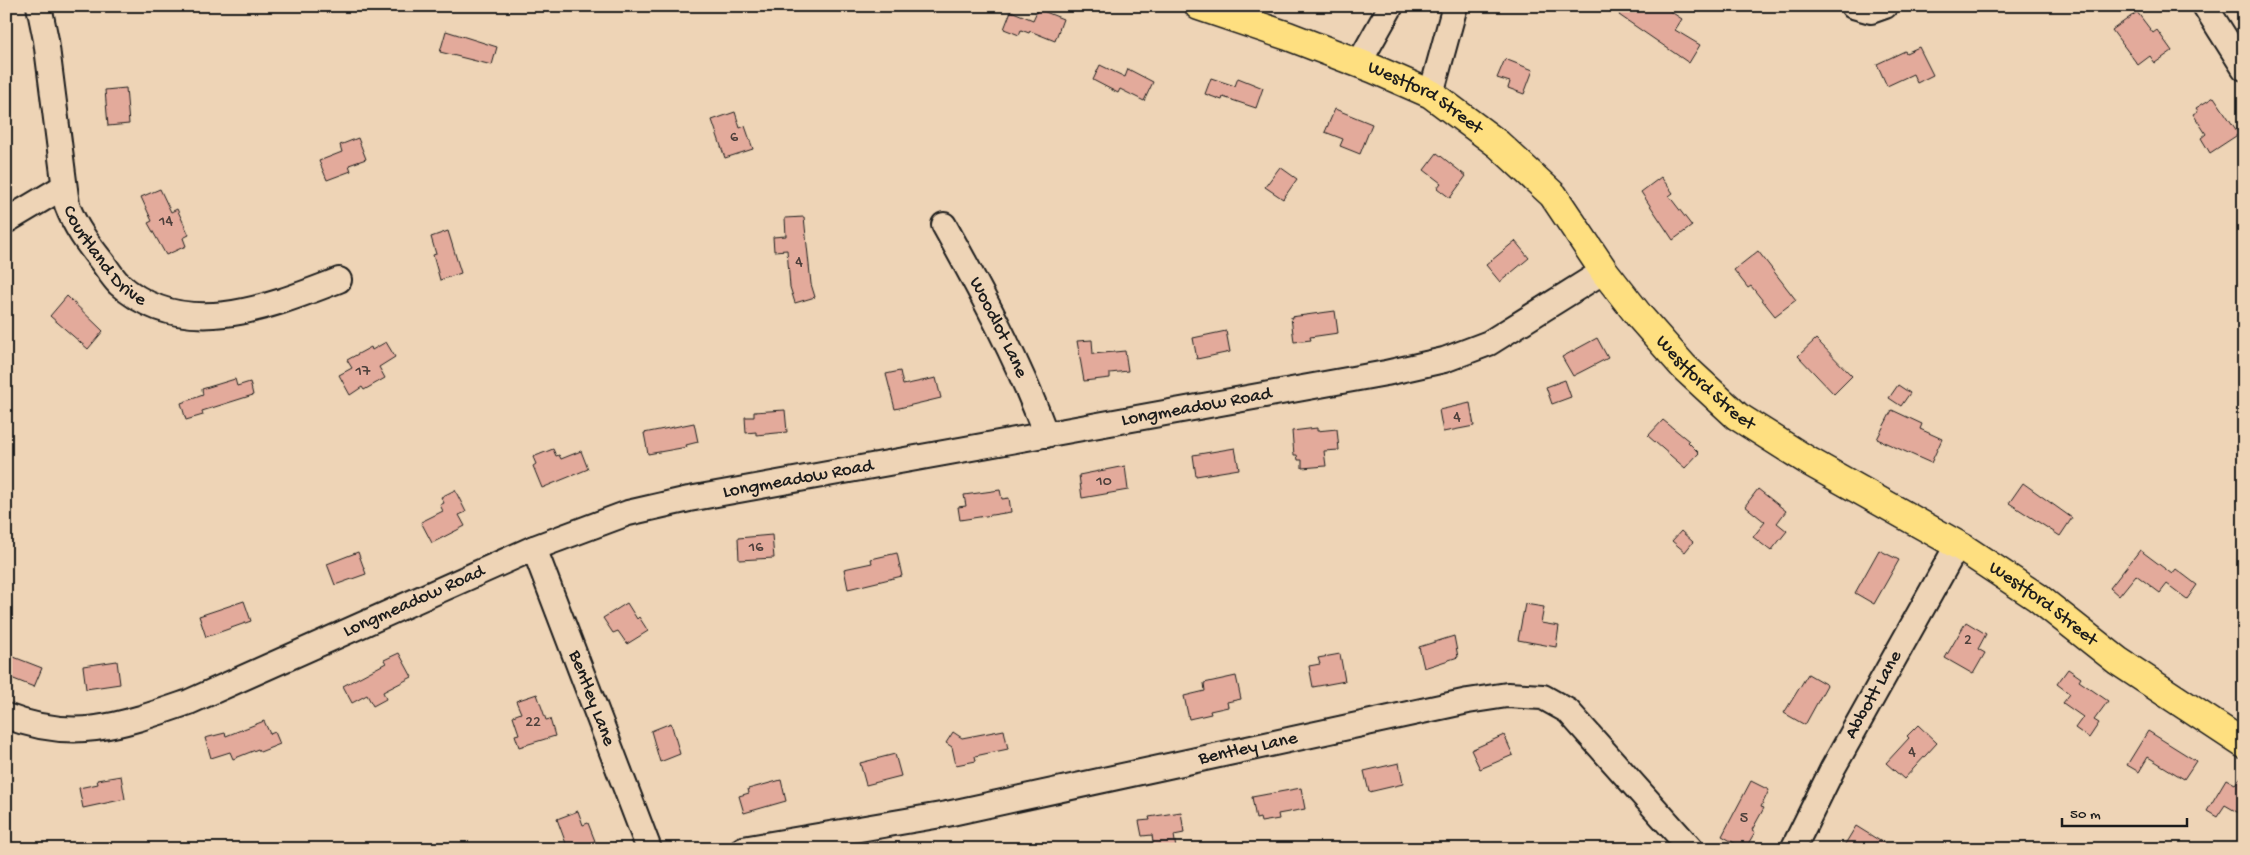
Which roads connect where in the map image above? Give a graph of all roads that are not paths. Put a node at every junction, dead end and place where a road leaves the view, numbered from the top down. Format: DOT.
graph roads {
  1 [pos="39,6"];
  2 [pos="1199,6"];
  3 [pos="1391,6"];
  4 [pos="1455,6"];
  5 [pos="1853,6"];
  6 [pos="1885,6"];
  7 [pos="2205,6"];
  8 [pos="1359,63"];
  9 [pos="2244,68"];
  10 [pos="1431,94"];
  11 [pos="63,187"];
  12 [pos="6,221"];
  13 [pos="944,225"];
  14 [pos="1604,271"];
  15 [pos="339,280"];
  16 [pos="1046,435"];
  17 [pos="1958,544"];
  18 [pos="534,548"];
  19 [pos="6,716"];
  20 [pos="2244,744"];
  21 [pos="649,849"];
  22 [pos="743,849"];
  23 [pos="1691,849"];
  24 [pos="1793,849"];
  1 -- 11 [label="street, Courtland Drive"];
  2 -- 8 [label="main road, Westford Street"];
  3 -- 8 [label="street"];
  4 -- 10 [label="street"];
  5 -- 6 [label="street"];
  7 -- 9 [label="street"];
  8 -- 10 [label="main road, Westford Street"];
  10 -- 14 [label="main road, Westford Street"];
  11 -- 12 [label="street"];
  11 -- 15 [label="street, Courtland Drive"];
  13 -- 16 [label="street, Woodlot Lane"];
  14 -- 16 [label="street, Longmeadow Road"];
  14 -- 17 [label="main road, Westford Street"];
  16 -- 18 [label="street, Longmeadow Road"];
  17 -- 20 [label="main road, Westford Street"];
  17 -- 24 [label="street, Abbott Lane"];
  18 -- 19 [label="street, Longmeadow Road"];
  18 -- 21 [label="street, Bentley Lane"];
  22 -- 23 [label="street, Bentley Lane"];
}
